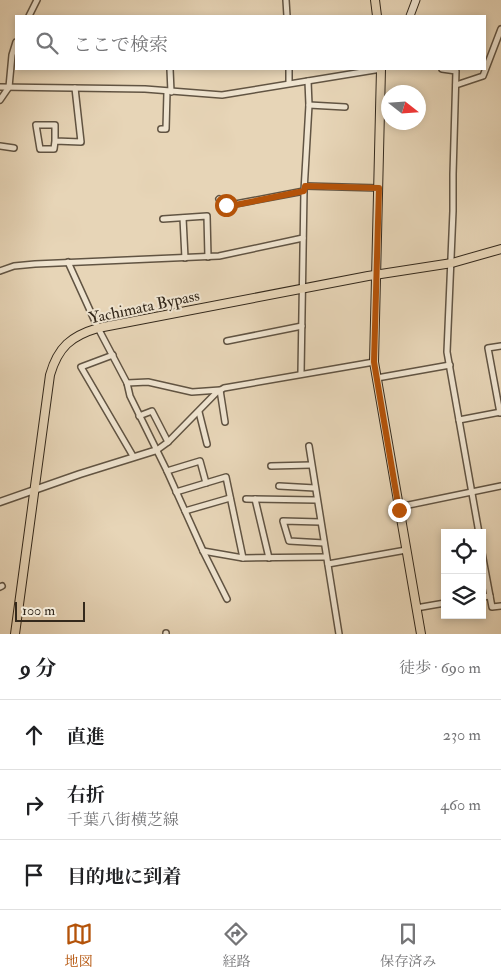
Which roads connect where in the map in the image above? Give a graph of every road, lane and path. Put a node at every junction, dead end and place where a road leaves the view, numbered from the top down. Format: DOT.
graph roads {
  1 [pos="37,0"];
  2 [pos="286,0"];
  3 [pos="375,0"];
  4 [pos="416,0"];
  5 [pos="29,15"];
  6 [pos="287,15"];
  7 [pos="376,15"];
  8 [pos="410,15"];
  9 [pos="501,29"];
  10 [pos="15,45"];
  11 [pos="486,68"];
  12 [pos="170,70"];
  13 [pos="289,70"];
  14 [pos="449,70"];
  15 [pos="485,70"];
  16 [pos="381,71"];
  17 [pos="308,81"];
  18 [pos="289,83"];
  19 [pos="456,84"];
  20 [pos="0,87"];
  21 [pos="9,87"];
  22 [pos="75,88"];
  23 [pos="169,92"];
  24 [pos="0,100"];
  25 [pos="309,105"];
  26 [pos="345,107"];
  27 [pos="161,129"];
  28 [pos="55,141"];
  29 [pos="0,146"];
  30 [pos="14,148"];
  31 [pos="379,188"];
  32 [pos="305,189"];
  33 [pos="219,199"];
  34 [pos="183,218"];
  35 [pos="163,219"];
  36 [pos="303,238"];
  37 [pos="501,250"];
  38 [pos="208,256"];
  39 [pos="186,258"];
  40 [pos="68,262"];
  41 [pos="452,263"];
  42 [pos="0,271"];
  43 [pos="376,275"];
  44 [pos="303,288"];
  45 [pos="302,326"];
  46 [pos="98,328"];
  47 [pos="227,341"];
  48 [pos="501,346"];
  49 [pos="113,355"];
  50 [pos="374,362"];
  51 [pos="450,365"];
  52 [pos="300,374"];
  53 [pos="377,378"];
  54 [pos="126,383"];
  55 [pos="220,390"];
  56 [pos="199,412"];
  57 [pos="500,413"];
  58 [pos="139,416"];
  59 [pos="459,420"];
  60 [pos="225,422"];
  61 [pos="168,442"];
  62 [pos="207,444"];
  63 [pos="309,446"];
  64 [pos="157,450"];
  65 [pos="133,456"];
  66 [pos="312,465"];
  67 [pos="271,466"];
  68 [pos="167,471"];
  69 [pos="206,483"];
  70 [pos="279,486"];
  71 [pos="501,486"];
  72 [pos="315,488"];
  73 [pos="34,489"];
  74 [pos="176,492"];
  75 [pos="472,493"];
  76 [pos="230,498"];
  77 [pos="246,498"];
  78 [pos="255,499"];
  79 [pos="316,500"];
  80 [pos="0,502"];
  81 [pos="399,506"];
  82 [pos="185,511"];
  83 [pos="320,522"];
  84 [pos="478,529"];
  85 [pos="324,543"];
  86 [pos="203,550"];
  87 [pos="406,550"];
  88 [pos="243,558"];
  89 [pos="270,558"];
  90 [pos="326,558"];
  91 [pos="328,564"];
  92 [pos="486,574"];
  93 [pos="486,596"];
  94 [pos="490,596"];
  95 [pos="227,599"];
  96 [pos="441,604"];
  97 [pos="501,606"];
  98 [pos="416,608"];
  99 [pos="15,634"];
  100 [pos="339,634"];
  101 [pos="421,634"];
  1 -- 5 [label="street"];
  2 -- 6 [label="street"];
  3 -- 7 [label="main road"];
  4 -- 8 [label="main road"];
  9 -- 11 [label="street"];
  10 -- 21 [label="street"];
  12 -- 23 [label="street"];
  13 -- 18 [label="street"];
  14 -- 19 [label="street"];
  15 -- 19 [label="street"];
  16 -- 17 [label="street"];
  16 -- 31 [label="main road"];
  17 -- 18 [label="street"];
  17 -- 25 [label="street"];
  18 -- 23 [label="street"];
  19 -- 41 [label="street"];
  20 -- 21 [label="street"];
  21 -- 22 [label="street"];
  21 -- 24 [label="street"];
  22 -- 23 [label="street"];
  22 -- 28 [label="street"];
  23 -- 27 [label="street"];
  25 -- 26 [label="street"];
  25 -- 32 [label="street"];
  28 -- 28 [label="street"];
  29 -- 30 [label="street"];
  31 -- 32 [label="street"];
  31 -- 43 [label="main road"];
  32 -- 33 [label="street"];
  32 -- 36 [label="street"];
  34 -- 35 [label="street"];
  34 -- 38 [label="street"];
  34 -- 39 [label="street"];
  36 -- 38 [label="street"];
  36 -- 44 [label="street"];
  37 -- 41 [label="main road, Yachimata Bypass"];
  38 -- 39 [label="street"];
  39 -- 40 [label="street"];
  40 -- 42 [label="street"];
  40 -- 46 [label="street"];
  41 -- 43 [label="main road, Yachimata Bypass"];
  41 -- 51 [label="street"];
  43 -- 44 [label="main road, Yachimata Bypass"];
  43 -- 50 [label="main road"];
  44 -- 45 [label="street"];
  44 -- 46 [label="main road, Yachimata Bypass"];
  45 -- 47 [label="street"];
  45 -- 52 [label="street"];
  46 -- 49 [label="street"];
  46 -- 73 [label="main road, Yachimata Bypass"];
  48 -- 57 [label="street"];
  49 -- 54 [label="street"];
  49 -- 65 [label="street"];
  50 -- 52 [label="street"];
  50 -- 53 [label="main road"];
  51 -- 53 [label="street"];
  51 -- 59 [label="street"];
  52 -- 55 [label="street"];
  53 -- 81 [label="main road"];
  54 -- 55 [label="street"];
  54 -- 58 [label="street"];
  55 -- 56 [label="street"];
  55 -- 60 [label="street"];
  56 -- 61 [label="street"];
  56 -- 62 [label="street"];
  57 -- 59 [label="street"];
  58 -- 61 [label="street"];
  58 -- 64 [label="street"];
  59 -- 75 [label="street"];
  61 -- 64 [label="street"];
  63 -- 66 [label="street"];
  64 -- 65 [label="street"];
  64 -- 68 [label="street"];
  65 -- 73 [label="street"];
  66 -- 67 [label="street"];
  66 -- 72 [label="street"];
  68 -- 69 [label="street"];
  68 -- 74 [label="street"];
  69 -- 74 [label="street"];
  69 -- 76 [label="street"];
  70 -- 72 [label="street"];
  71 -- 75 [label="street"];
  72 -- 79 [label="street"];
  73 -- 80 [label="street"];
  73 -- 99 [label="main road, Yachimata Bypass"];
  74 -- 82 [label="street"];
  75 -- 81 [label="street"];
  75 -- 84 [label="street"];
  76 -- 82 [label="street"];
  76 -- 88 [label="street"];
  77 -- 78 [label="street"];
  78 -- 79 [label="street"];
  78 -- 89 [label="street"];
  79 -- 83 [label="street"];
  81 -- 87 [label="main road"];
  82 -- 86 [label="street"];
  83 -- 85 [label="street"];
  83 -- 85 [label="street"];
  85 -- 90 [label="street"];
  86 -- 88 [label="street"];
  86 -- 95 [label="street"];
  87 -- 91 [label="street"];
  87 -- 98 [label="main road"];
  88 -- 89 [label="street"];
  89 -- 90 [label="street"];
  90 -- 91 [label="street"];
  91 -- 100 [label="street"];
  92 -- 94 [label="street"];
  93 -- 94 [label="street"];
  94 -- 97 [label="street"];
  96 -- 98 [label="street"];
  98 -- 101 [label="main road"];
}
